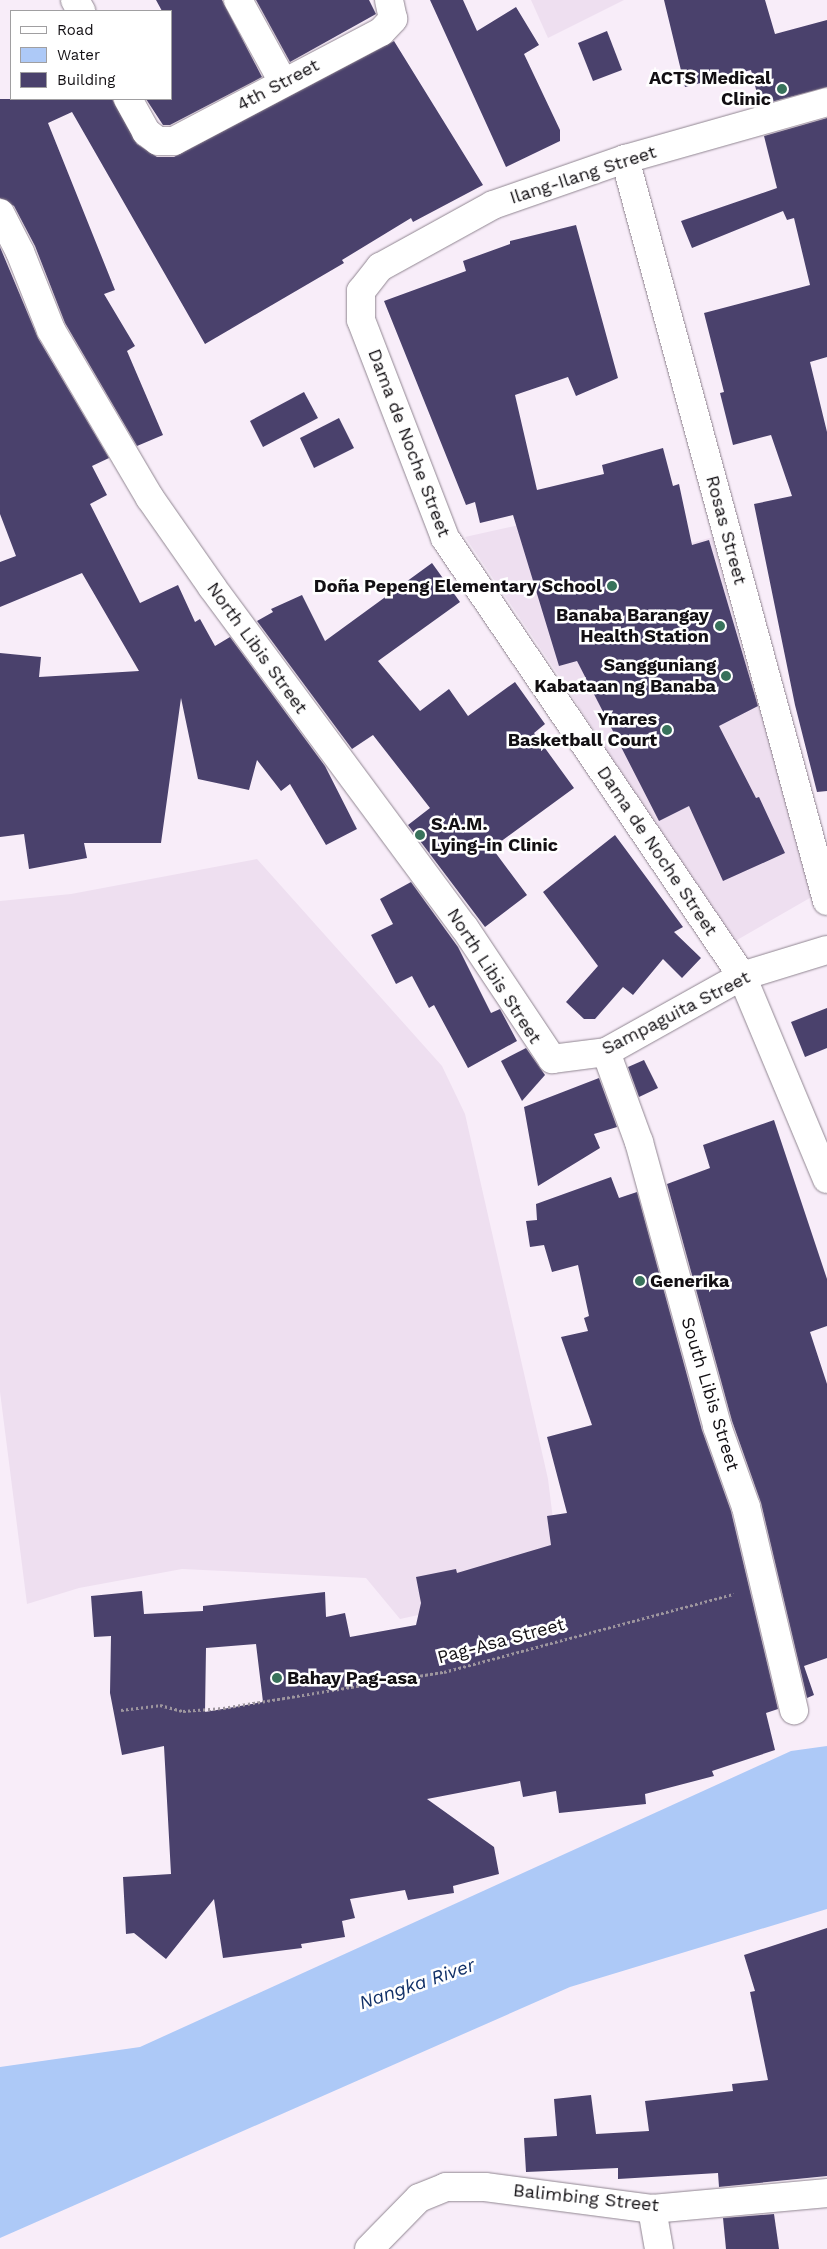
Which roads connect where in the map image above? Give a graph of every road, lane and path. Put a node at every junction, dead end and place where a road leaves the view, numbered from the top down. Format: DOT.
graph roads {
  1 [pos="238,0"];
  2 [pos="391,10"];
  3 [pos="284,82"];
  4 [pos="129,100"];
  5 [pos="827,102"];
  6 [pos="625,159"];
  7 [pos="0,213"];
  8 [pos="361,292"];
  9 [pos="827,901"];
  10 [pos="827,950"];
  11 [pos="742,976"];
  12 [pos="606,1052"];
  13 [pos="552,1059"];
  14 [pos="827,1178"];
  15 [pos="766,1585"];
  16 [pos="121,1710"];
  17 [pos="794,1710"];
  18 [pos="827,2193"];
  19 [pos="652,2208"];
  20 [pos="369,2249"];
  21 [pos="659,2249"];
  1 -- 3 [label="street"];
  2 -- 3 [label="street, 4th Street"];
  3 -- 4 [label="street, 4th Street"];
  5 -- 6 [label="street, Ilang-Ilang Street"];
  6 -- 8 [label="street, Ilang-Ilang Street"];
  6 -- 9 [label="street, Rosas Street"];
  7 -- 13 [label="street, North Libis Street"];
  8 -- 11 [label="street, Dama de Noche Street"];
  10 -- 11 [label="street, Sampaguita Street"];
  11 -- 12 [label="street, Sampaguita Street"];
  11 -- 14 [label="street, Dama de Noche Street"];
  12 -- 13 [label="street, Sampaguita Street"];
  12 -- 15 [label="street, South Libis Street"];
  15 -- 16 [label="path, Pag-Asa Street"];
  15 -- 17 [label="street, South Libis Street"];
  18 -- 19 [label="street, Balimbing Street"];
  19 -- 20 [label="street, Balimbing Street"];
  19 -- 21 [label="street"];
}
